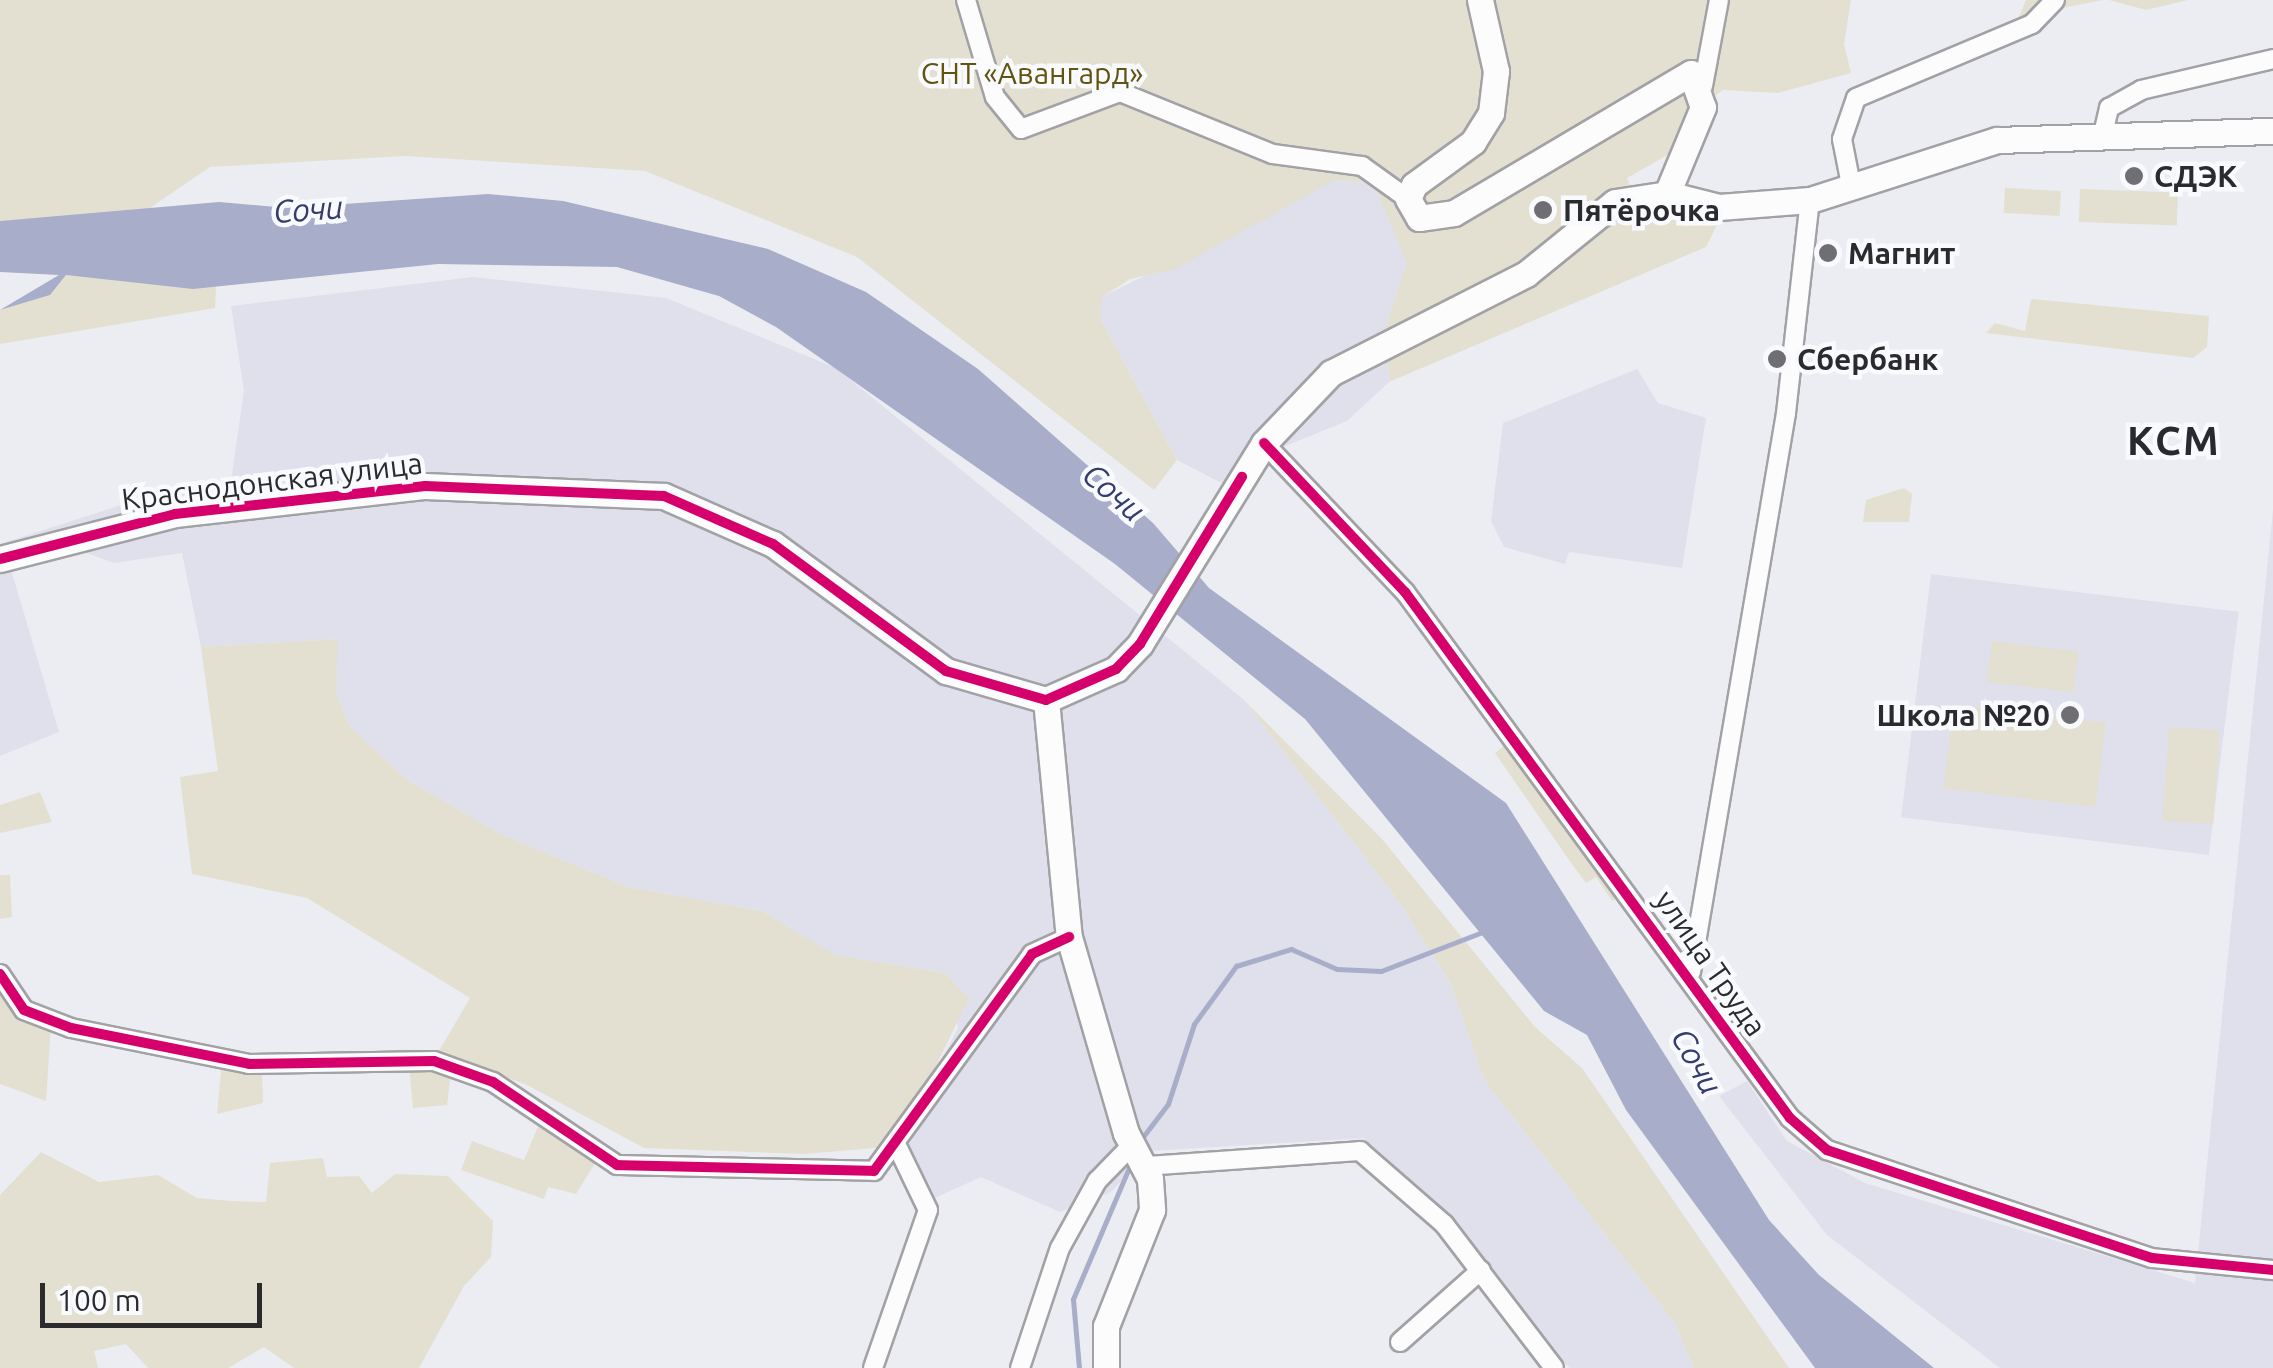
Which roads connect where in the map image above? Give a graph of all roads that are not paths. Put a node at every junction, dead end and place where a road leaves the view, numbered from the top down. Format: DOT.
graph roads {
  1 [pos="966,0"];
  2 [pos="1480,0"];
  3 [pos="1720,0"];
  4 [pos="2055,0"];
  5 [pos="2273,59"];
  6 [pos="1702,86"];
  7 [pos="2273,131"];
  8 [pos="2103,134"];
  9 [pos="1852,190"];
  10 [pos="1666,194"];
  11 [pos="1408,199"];
  12 [pos="1810,200"];
  13 [pos="1264,443"];
  14 [pos="0,559"];
  15 [pos="1046,700"];
  16 [pos="1069,936"];
  17 [pos="1691,972"];
  18 [pos="0,974"];
  19 [pos="897,1146"];
  20 [pos="1142,1163"];
  21 [pos="1481,1270"];
  22 [pos="2273,1270"];
  23 [pos="1400,1342"];
  24 [pos="873,1368"];
  25 [pos="1020,1368"];
  26 [pos="1106,1368"];
  27 [pos="1554,1368"];
  1 -- 11 [label="street"];
  2 -- 11 [label="street"];
  3 -- 6 [label="street"];
  4 -- 9 [label="street"];
  5 -- 8 [label="street"];
  6 -- 10 [label="street"];
  6 -- 11 [label="street"];
  7 -- 8 [label="street"];
  8 -- 9 [label="street"];
  9 -- 12 [label="street"];
  10 -- 12 [label="street"];
  10 -- 13 [label="street"];
  12 -- 17 [label="street, улица Труда"];
  13 -- 15 [label="street"];
  13 -- 17 [label="street, улица Труда"];
  14 -- 15 [label="street, Краснодонская улица"];
  15 -- 16 [label="street"];
  16 -- 19 [label="street"];
  16 -- 20 [label="street"];
  17 -- 22 [label="street, улица Труда"];
  18 -- 19 [label="street"];
  19 -- 24 [label="street"];
  20 -- 21 [label="street"];
  20 -- 25 [label="street"];
  20 -- 26 [label="street"];
  21 -- 23 [label="street"];
  21 -- 27 [label="street"];
}
